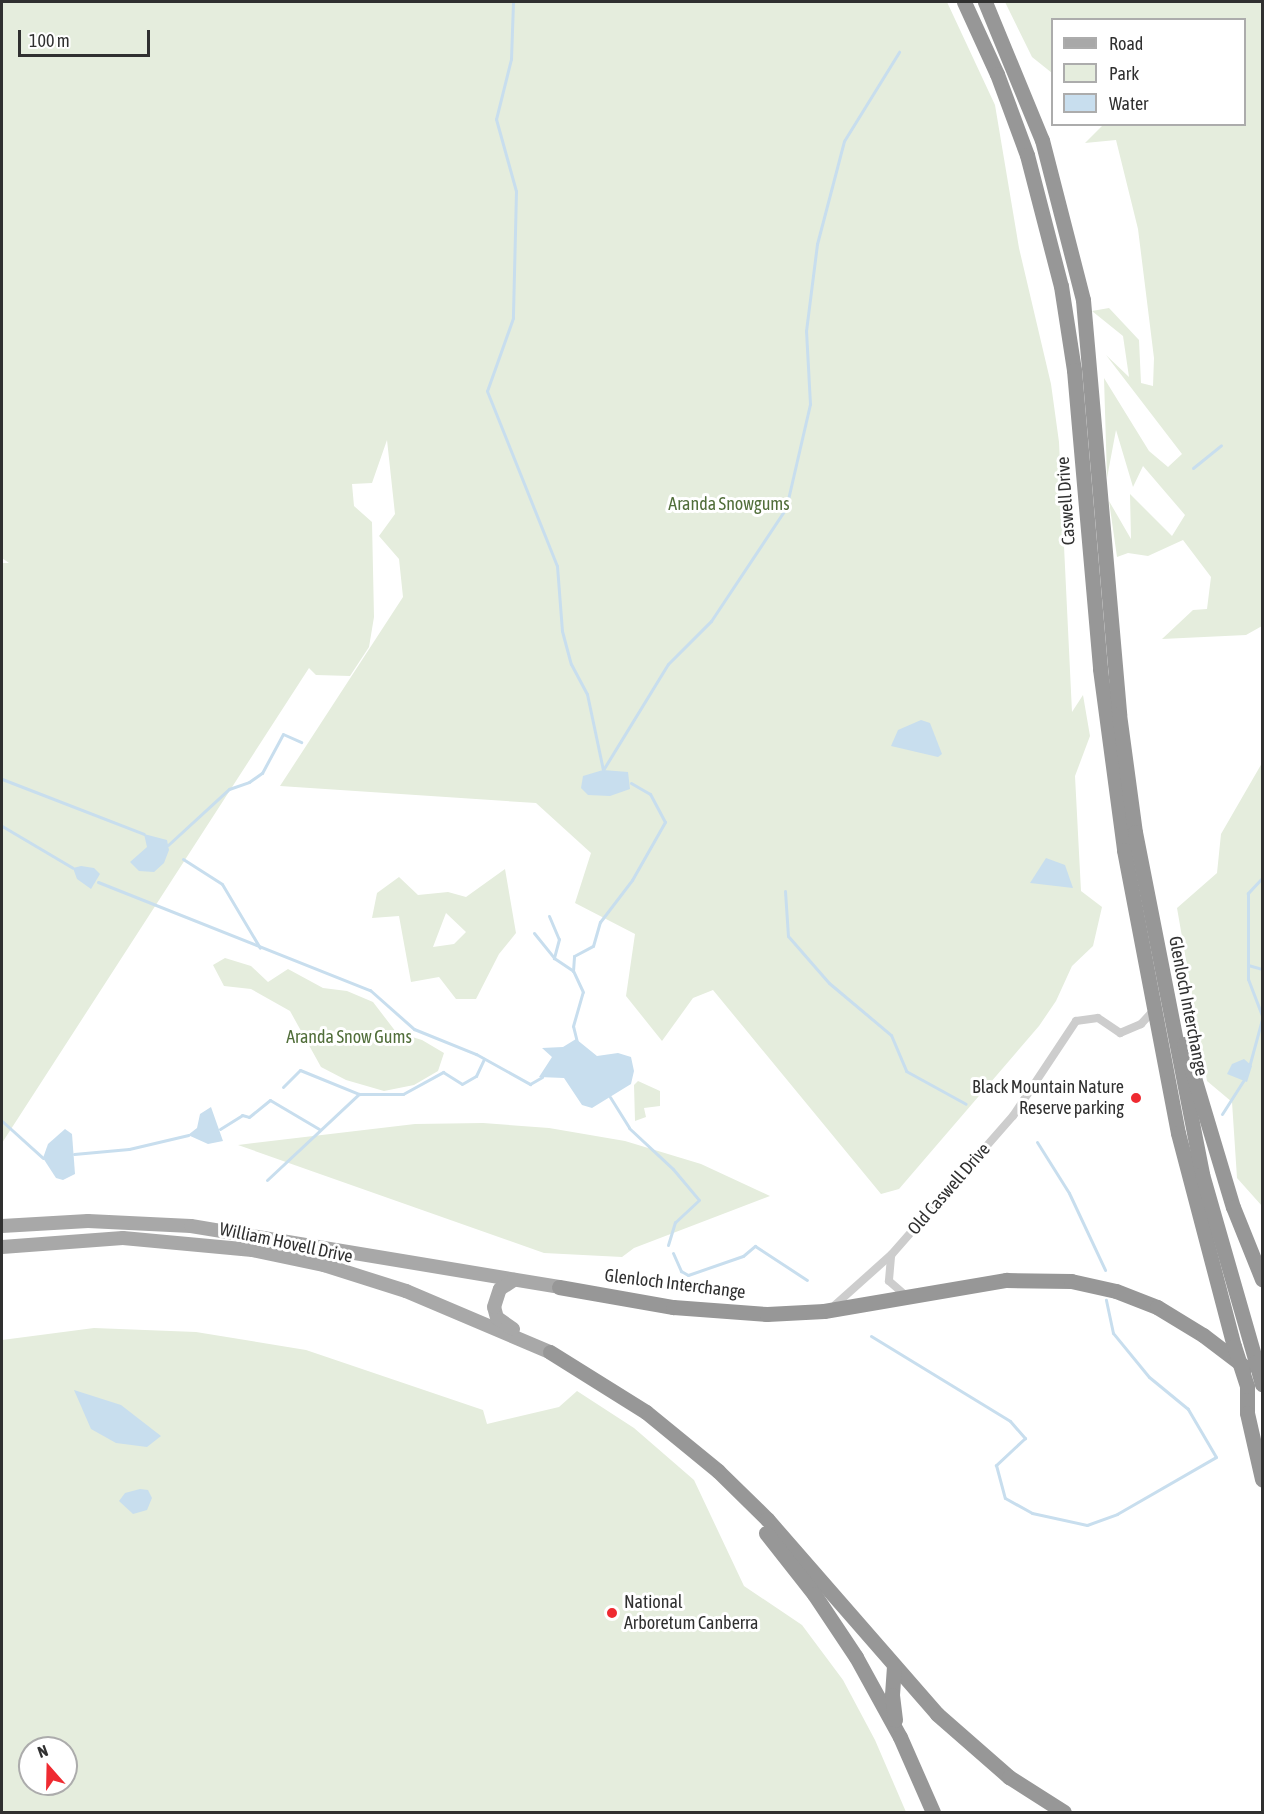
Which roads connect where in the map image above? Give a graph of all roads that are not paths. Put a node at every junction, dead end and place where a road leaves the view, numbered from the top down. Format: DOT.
graph roads {
  1 [pos="964,2"];
  2 [pos="985,2"];
  3 [pos="1112,632"];
  4 [pos="1148,899"];
  5 [pos="1153,1011"];
  6 [pos="2,1226"];
  7 [pos="2,1240"];
  8 [pos="28,1244"];
  9 [pos="2,1246"];
  10 [pos="892,1254"];
  11 [pos="514,1280"];
  12 [pos="1263,1280"];
  13 [pos="559,1287"];
  14 [pos="913,1296"];
  15 [pos="824,1311"];
  16 [pos="550,1352"];
  17 [pos="1263,1382"];
  18 [pos="1247,1386"];
  19 [pos="646,1412"];
  20 [pos="1263,1438"];
  21 [pos="1263,1479"];
  22 [pos="894,1666"];
  23 [pos="900,1737"];
  24 [pos="933,1812"];
  25 [pos="1064,1812"];
  1 -- 5 [label="highway, Caswell Drive"];
  2 -- 3 [label="highway, Caswell Drive"];
  3 -- 4 [label="highway, Glenloch Interchange"];
  4 -- 12 [label="highway"];
  4 -- 17 [label="highway, Glenloch Interchange, bridge"];
  5 -- 10 [label="street, Old Caswell Drive"];
  5 -- 18 [label="highway, Glenloch Interchange, bridge"];
  6 -- 11 [label="main road, William Hovell Drive"];
  7 -- 8 [label="main road"];
  8 -- 9 [label="main road, William Hovell Drive"];
  8 -- 16 [label="main road, William Hovell Drive"];
  10 -- 14 [label="street"];
  10 -- 15 [label="street, Old Caswell Drive"];
  11 -- 13 [label="main road, Glenloch Interchange"];
  11 -- 16 [label="main road"];
  13 -- 15 [label="highway, Glenloch Interchange"];
  14 -- 15 [label="highway, Glenloch Interchange"];
  14 -- 17 [label="highway, Glenloch Interchange"];
  16 -- 19 [label="highway"];
  18 -- 20 [label="highway, Glenloch Interchange"];
  18 -- 21 [label="highway"];
  19 -- 22 [label="highway"];
  19 -- 23 [label="highway"];
  22 -- 23 [label="highway"];
  22 -- 25 [label="highway"];
  23 -- 24 [label="highway"];
}
